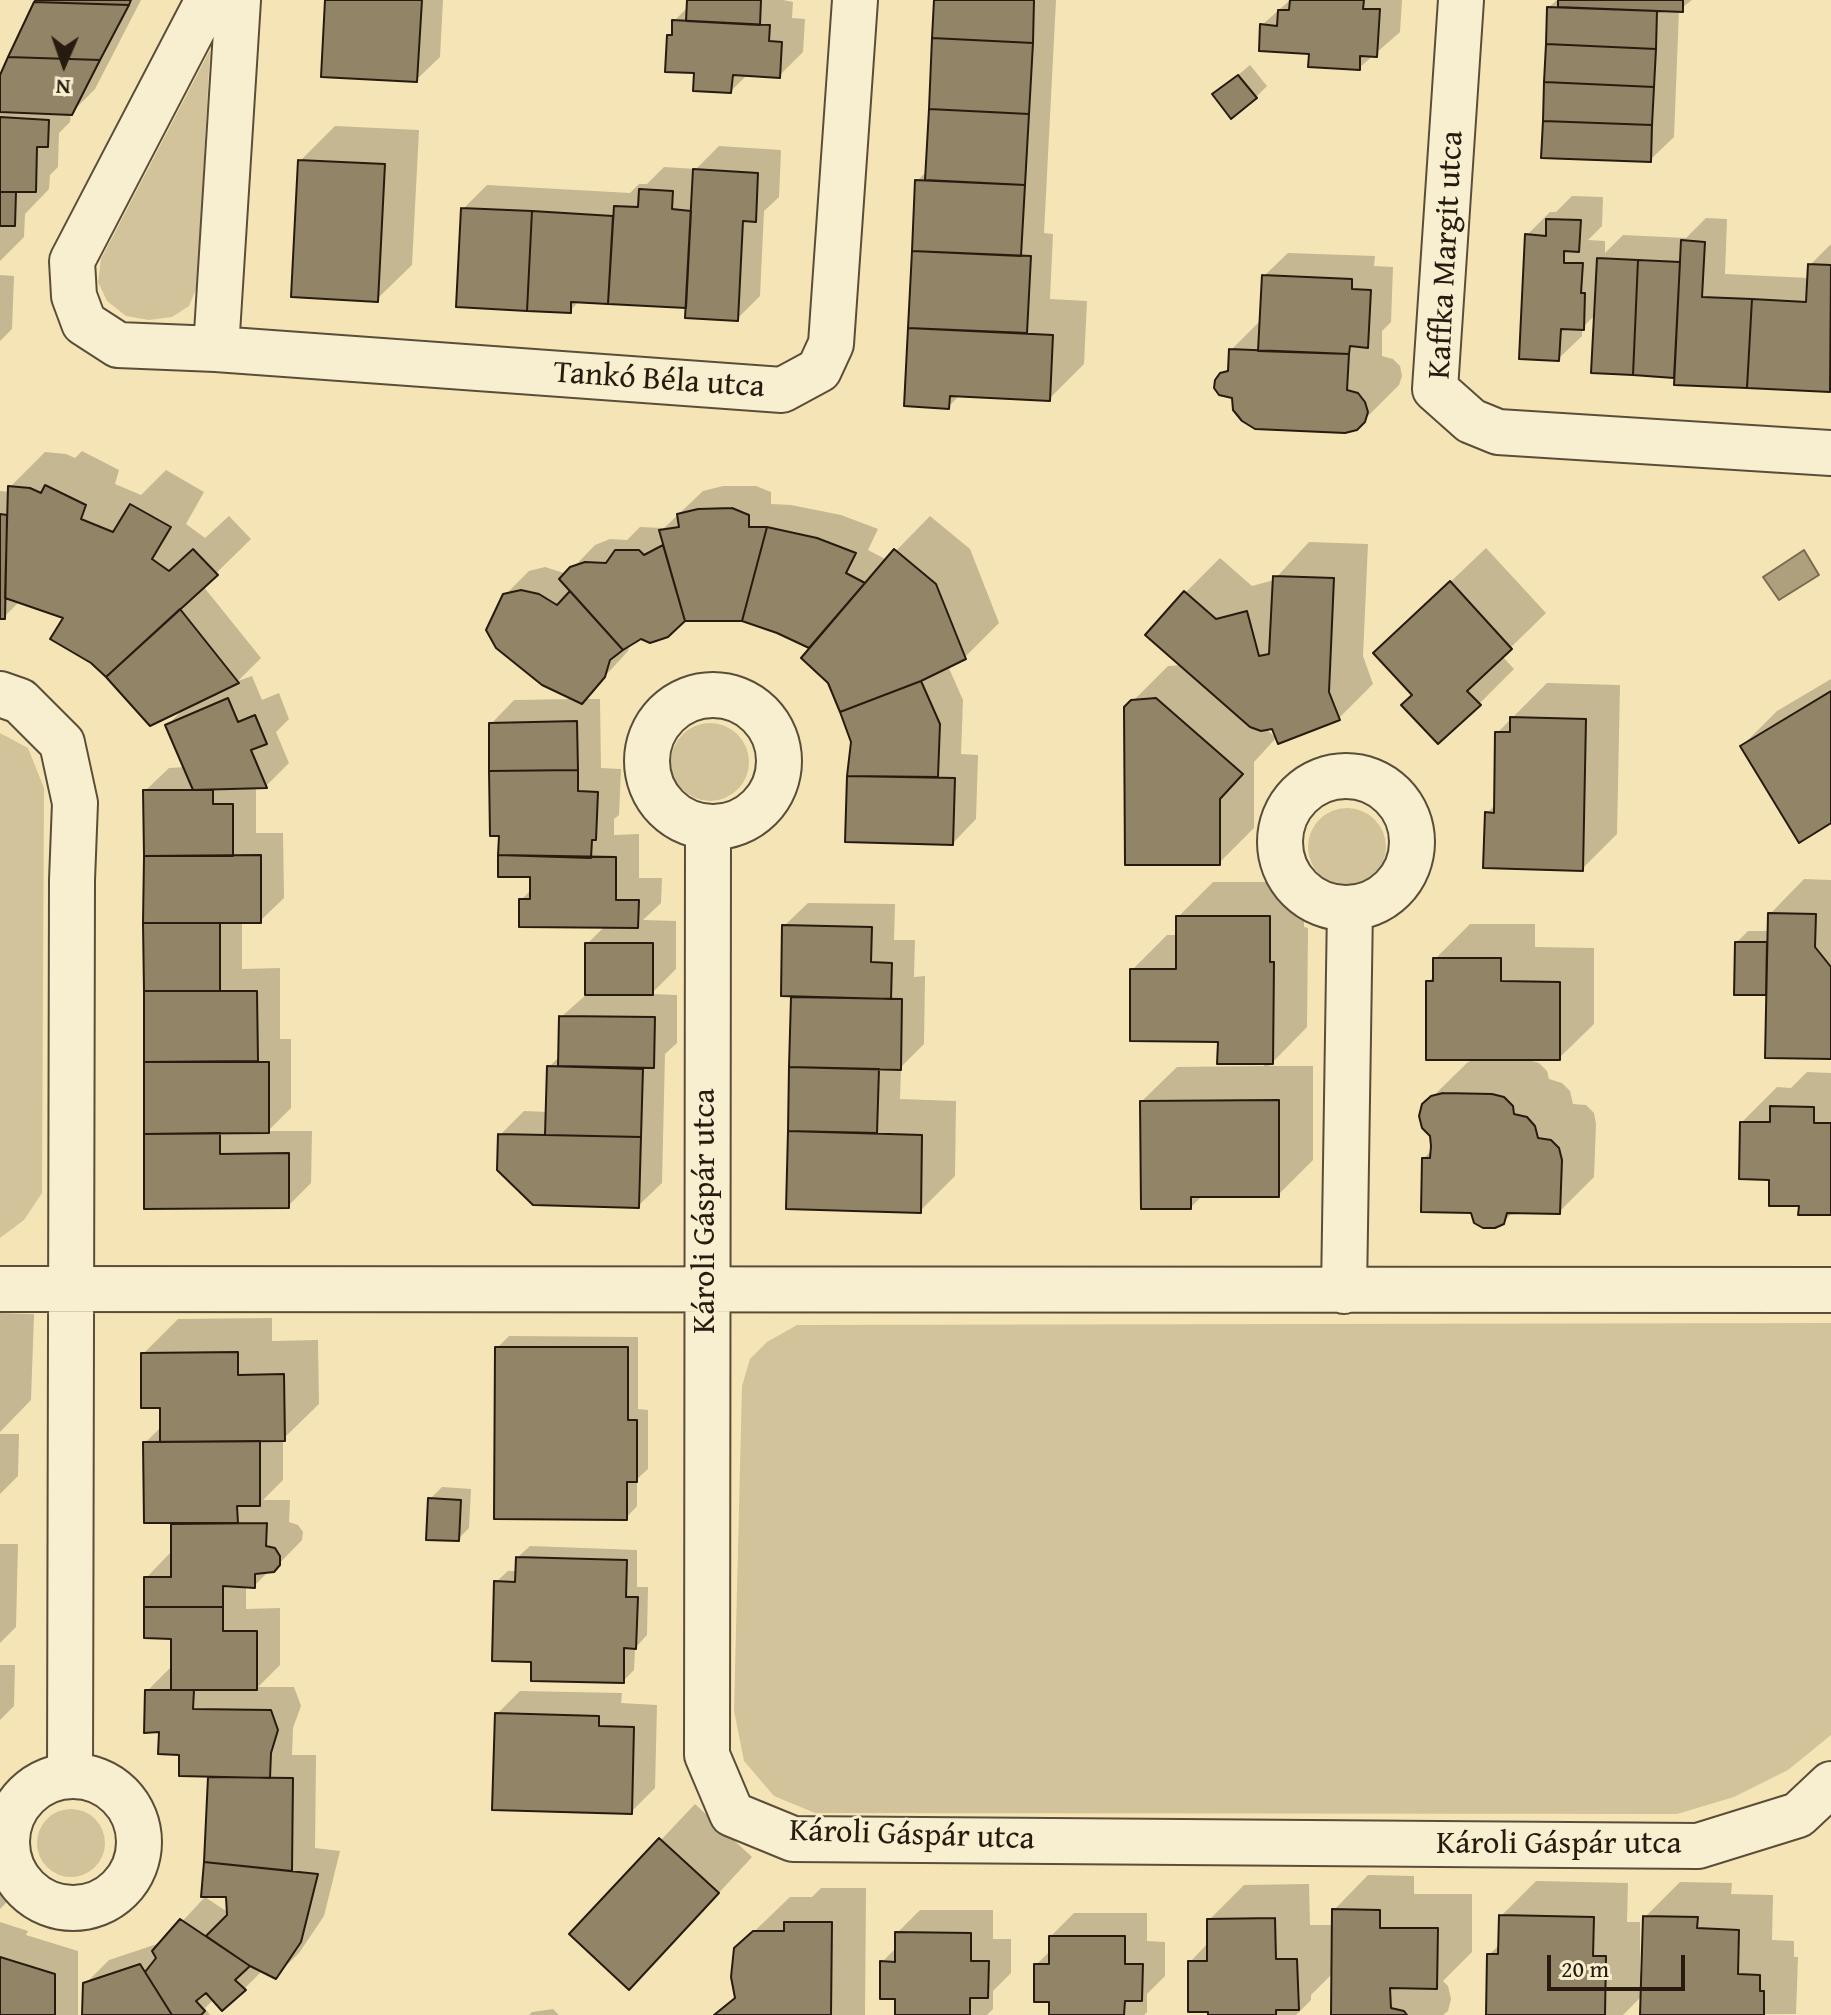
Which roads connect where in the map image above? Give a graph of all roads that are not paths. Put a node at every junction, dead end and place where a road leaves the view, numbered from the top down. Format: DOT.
graph roads {
  1 [pos="208,0"];
  2 [pos="238,0"];
  3 [pos="855,0"];
  4 [pos="1461,0"];
  5 [pos="216,349"];
  6 [pos="1831,453"];
  7 [pos="0,694"];
  8 [pos="708,827"];
  9 [pos="1350,908"];
  10 [pos="0,1289"];
  11 [pos="72,1289"];
  12 [pos="1831,1290"];
  13 [pos="706,1291"];
  14 [pos="1344,1291"];
  15 [pos="70,1776"];
  16 [pos="1831,1784"];
  1 -- 5 [label="street, Tankó Béla utca"];
  2 -- 5 [label="street"];
  3 -- 5 [label="street, Tankó Béla utca"];
  4 -- 6 [label="street, Kaffka Margit utca"];
  7 -- 11 [label="street"];
  8 -- 13 [label="street, Károli Gáspár utca"];
  9 -- 14 [label="street"];
  10 -- 11 [label="street"];
  11 -- 13 [label="street"];
  11 -- 15 [label="street"];
  12 -- 14 [label="street"];
  13 -- 14 [label="street"];
  13 -- 16 [label="street, Károli Gáspár utca"];
}
